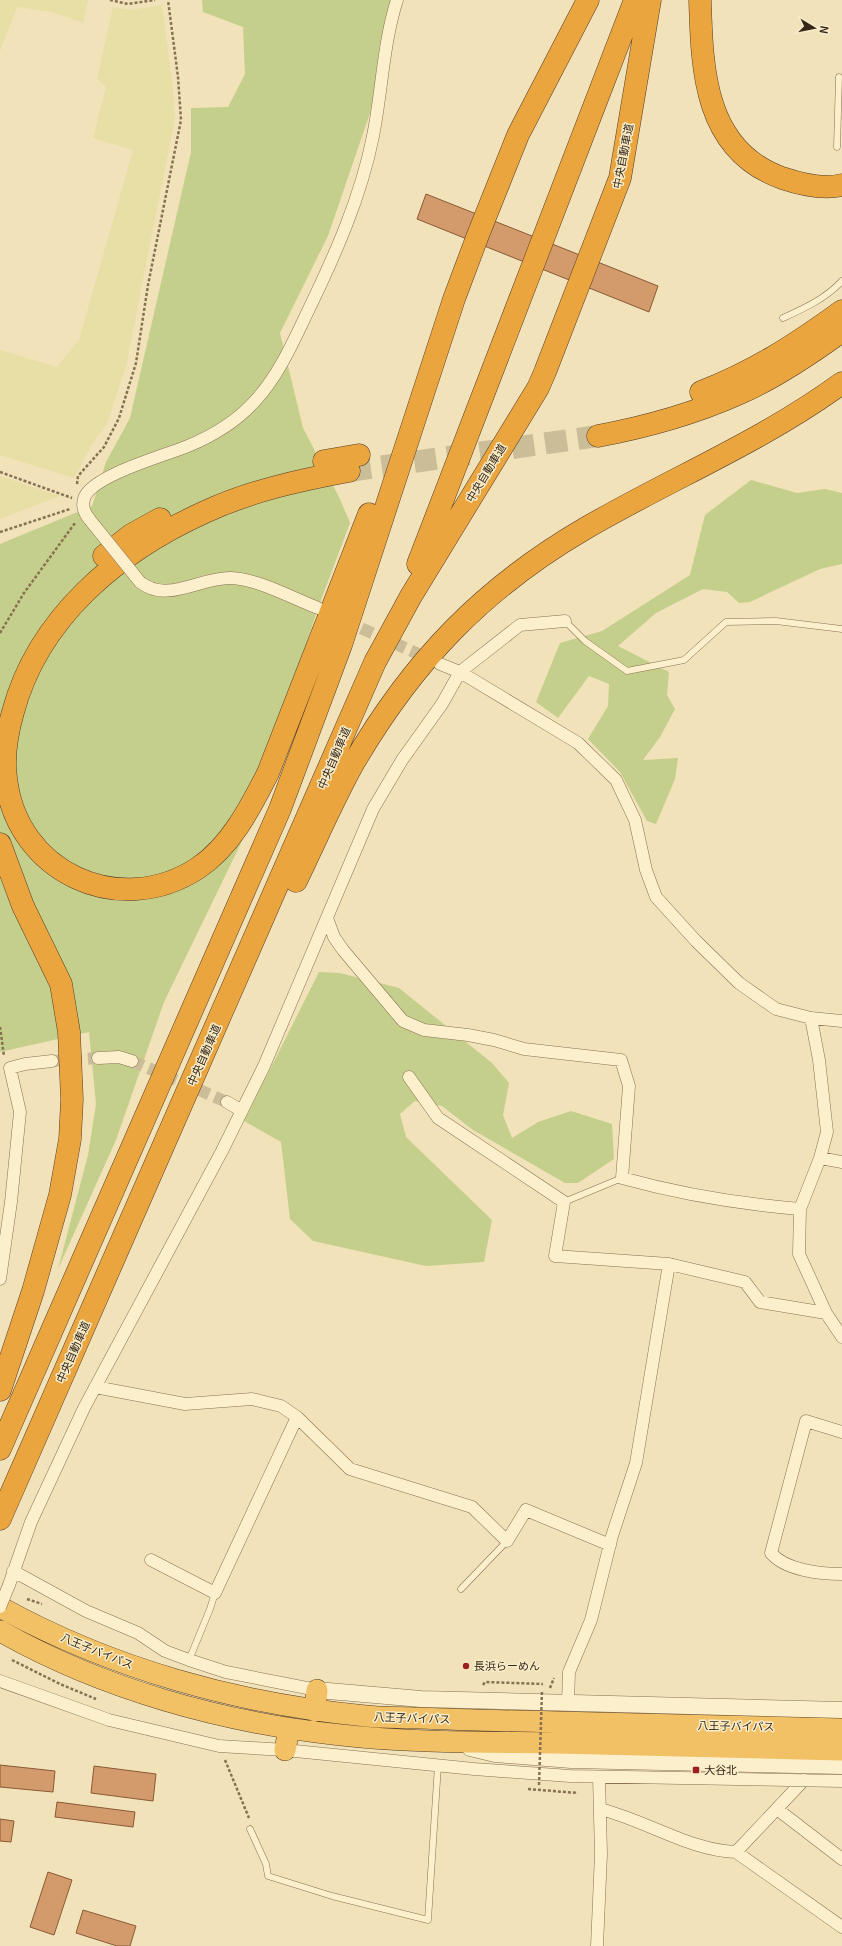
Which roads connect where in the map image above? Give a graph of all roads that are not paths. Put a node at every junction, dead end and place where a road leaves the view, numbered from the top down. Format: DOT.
graph roads {
  1 [pos="397,0"];
  2 [pos="588,0"];
  3 [pos="635,0"];
  4 [pos="650,0"];
  5 [pos="700,0"];
  6 [pos="839,77"];
  7 [pos="837,146"];
  8 [pos="842,185"];
  9 [pos="842,281"];
  10 [pos="454,299"];
  11 [pos="842,311"];
  12 [pos="783,318"];
  13 [pos="842,332"];
  14 [pos="842,383"];
  15 [pos="318,608"];
  16 [pos="566,621"];
  17 [pos="395,624"];
  18 [pos="842,629"];
  19 [pos="440,664"];
  20 [pos="460,672"];
  21 [pos="0,701"];
  22 [pos="0,844"];
  23 [pos="327,918"];
  24 [pos="811,1018"];
  25 [pos="842,1021"];
  26 [pos="98,1058"];
  27 [pos="52,1061"];
  28 [pos="132,1061"];
  29 [pos="409,1077"];
  30 [pos="226,1102"];
  31 [pos="242,1111"];
  32 [pos="820,1158"];
  33 [pos="842,1162"];
  34 [pos="622,1178"];
  35 [pos="150,1179"];
  36 [pos="564,1202"];
  37 [pos="800,1208"];
  38 [pos="669,1264"];
  39 [pos="0,1279"];
  40 [pos="826,1313"];
  41 [pos="842,1337"];
  42 [pos="95,1387"];
  43 [pos="0,1390"];
  44 [pos="297,1417"];
  45 [pos="842,1432"];
  46 [pos="0,1448"];
  47 [pos="0,1519"];
  48 [pos="508,1541"];
  49 [pos="610,1545"];
  50 [pos="151,1560"];
  51 [pos="13,1571"];
  52 [pos="842,1574"];
  53 [pos="461,1589"];
  54 [pos="215,1593"];
  55 [pos="0,1607"];
  56 [pos="0,1631"];
  57 [pos="189,1660"];
  58 [pos="0,1681"];
  59 [pos="317,1690"];
  60 [pos="568,1702"];
  61 [pos="842,1710"];
  62 [pos="315,1711"];
  63 [pos="289,1729"];
  64 [pos="842,1729"];
  65 [pos="437,1741"];
  66 [pos="285,1750"];
  67 [pos="842,1750"];
  68 [pos="571,1760"];
  69 [pos="438,1765"];
  70 [pos="842,1766"];
  71 [pos="570,1776"];
  72 [pos="599,1776"];
  73 [pos="804,1780"];
  74 [pos="842,1781"];
  75 [pos="600,1809"];
  76 [pos="777,1809"];
  77 [pos="250,1829"];
  78 [pos="736,1852"];
  79 [pos="842,1859"];
  80 [pos="842,1926"];
  81 [pos="597,1946"];
  1 -- 15 [label="street, bridge"];
  2 -- 10 [label="highway"];
  3 -- 17 [label="highway"];
  4 -- 17 [label="highway, 中央自動車道"];
  5 -- 8 [label="highway"];
  6 -- 7 [label="lane"];
  9 -- 12 [label="lane"];
  10 -- 21 [label="highway"];
  10 -- 46 [label="highway"];
  11 -- 13 [label="highway"];
  14 -- 35 [label="highway"];
  16 -- 18 [label="lane"];
  16 -- 20 [label="street"];
  17 -- 35 [label="highway, 中央自動車道"];
  19 -- 20 [label="street"];
  20 -- 23 [label="street"];
  20 -- 24 [label="street"];
  22 -- 43 [label="highway"];
  23 -- 31 [label="street"];
  23 -- 34 [label="street"];
  24 -- 25 [label="street"];
  24 -- 32 [label="street"];
  26 -- 28 [label="street"];
  27 -- 39 [label="street"];
  29 -- 36 [label="street"];
  30 -- 31 [label="street"];
  31 -- 42 [label="street"];
  32 -- 33 [label="street"];
  32 -- 37 [label="street"];
  34 -- 36 [label="lane"];
  34 -- 37 [label="street"];
  35 -- 47 [label="highway, 中央自動車道"];
  36 -- 38 [label="street"];
  37 -- 40 [label="street"];
  38 -- 40 [label="street"];
  38 -- 49 [label="street"];
  40 -- 41 [label="street"];
  42 -- 44 [label="street"];
  42 -- 51 [label="street"];
  44 -- 48 [label="street"];
  44 -- 54 [label="street"];
  45 -- 52 [label="street"];
  48 -- 49 [label="street"];
  48 -- 53 [label="lane"];
  49 -- 60 [label="street"];
  50 -- 54 [label="street"];
  51 -- 55 [label="street, bridge"];
  51 -- 57 [label="street"];
  54 -- 57 [label="lane"];
  55 -- 62 [label="highway, 八王子バイパス"];
  56 -- 63 [label="highway, 八王子バイパス"];
  57 -- 59 [label="street"];
  58 -- 66 [label="street"];
  59 -- 60 [label="street"];
  59 -- 62 [label="highway"];
  60 -- 61 [label="street"];
  62 -- 64 [label="highway, 八王子バイパス"];
  63 -- 65 [label="highway, 八王子バイパス"];
  63 -- 66 [label="highway"];
  65 -- 67 [label="highway, 八王子バイパス"];
  65 -- 68 [label="street"];
  66 -- 69 [label="street"];
  68 -- 70 [label="street"];
  68 -- 71 [label="street"];
  69 -- 71 [label="street"];
  69 -- 77 [label="lane"];
  71 -- 72 [label="street"];
  72 -- 73 [label="street"];
  72 -- 75 [label="street"];
  73 -- 74 [label="street"];
  73 -- 76 [label="street"];
  75 -- 78 [label="street"];
  75 -- 81 [label="street"];
  76 -- 78 [label="street"];
  76 -- 79 [label="street"];
  78 -- 80 [label="street"];
}
